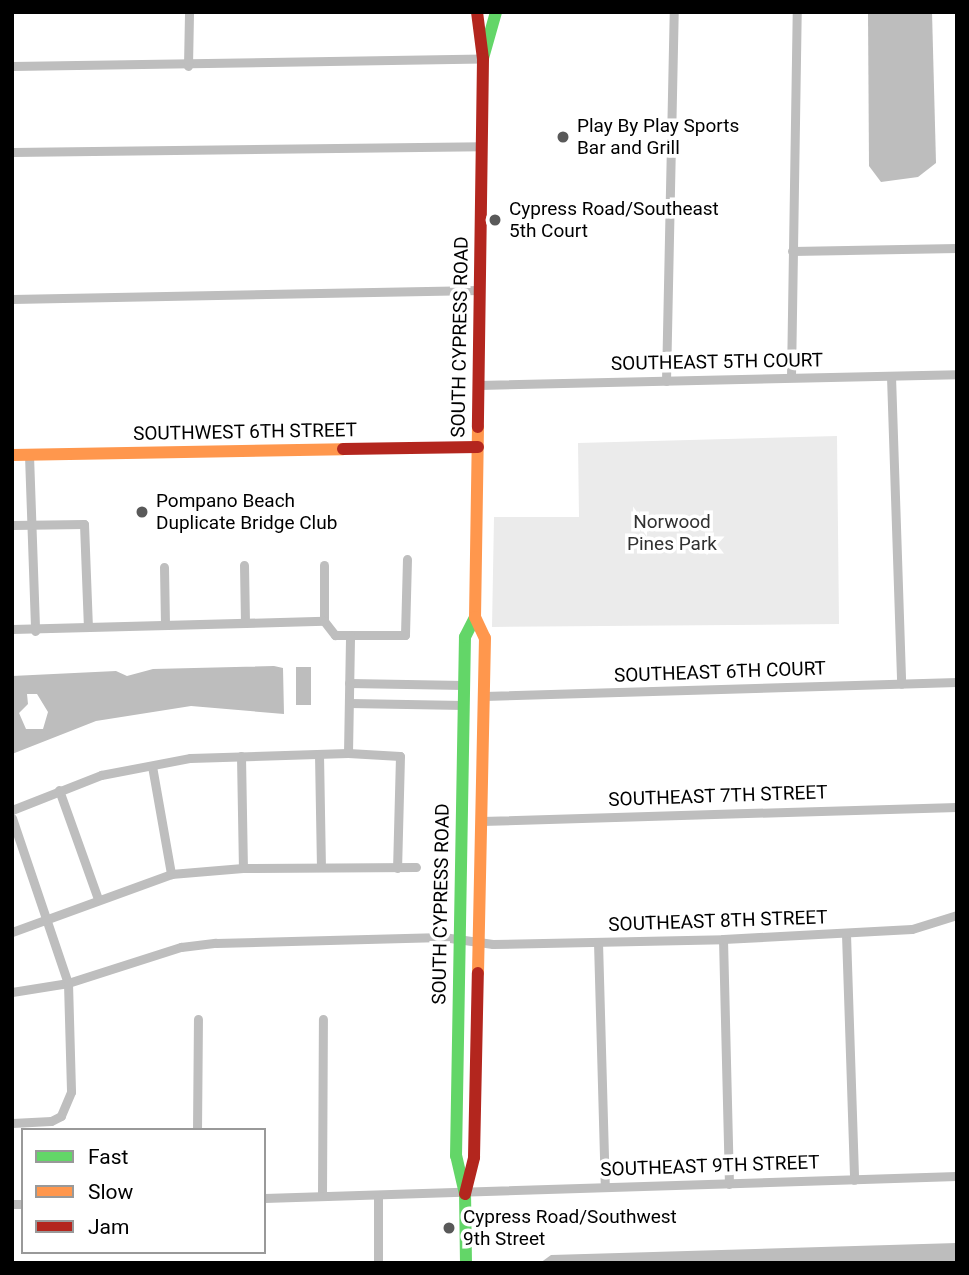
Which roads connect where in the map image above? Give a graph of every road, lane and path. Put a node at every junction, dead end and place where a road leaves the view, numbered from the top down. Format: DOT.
graph roads {
  1 [pos="188,12"];
  2 [pos="477,12"];
  3 [pos="496,12"];
  4 [pos="674,12"];
  5 [pos="797,12"];
  6 [pos="483,59"];
  7 [pos="12,66"];
  8 [pos="188,66"];
  9 [pos="482,146"];
  10 [pos="12,152"];
  11 [pos="957,247"];
  12 [pos="792,251"];
  13 [pos="480,290"];
  14 [pos="12,299"];
  15 [pos="957,374"];
  16 [pos="891,376"];
  17 [pos="791,377"];
  18 [pos="666,381"];
  19 [pos="479,385"];
  20 [pos="478,447"];
  21 [pos="12,455"];
  22 [pos="29,455"];
  23 [pos="12,525"];
  24 [pos="31,525"];
  25 [pos="407,559"];
  26 [pos="244,565"];
  27 [pos="324,565"];
  28 [pos="164,567"];
  29 [pos="475,617"];
  30 [pos="245,621"];
  31 [pos="324,621"];
  32 [pos="165,624"];
  33 [pos="88,626"];
  34 [pos="12,629"];
  35 [pos="35,631"];
  36 [pos="350,635"];
  37 [pos="957,682"];
  38 [pos="349,683"];
  39 [pos="901,684"];
  40 [pos="464,685"];
  41 [pos="484,696"];
  42 [pos="349,703"];
  43 [pos="464,705"];
  44 [pos="348,753"];
  45 [pos="319,754"];
  46 [pos="241,756"];
  47 [pos="152,766"];
  48 [pos="59,790"];
  49 [pos="957,807"];
  50 [pos="12,810"];
  51 [pos="12,818"];
  52 [pos="481,821"];
  53 [pos="321,867"];
  54 [pos="416,867"];
  55 [pos="243,868"];
  56 [pos="397,868"];
  57 [pos="171,874"];
  58 [pos="98,899"];
  59 [pos="957,915"];
  60 [pos="47,919"];
  61 [pos="12,932"];
  62 [pos="846,934"];
  63 [pos="723,939"];
  64 [pos="460,940"];
  65 [pos="478,942"];
  66 [pos="598,942"];
  67 [pos="68,983"];
  68 [pos="12,992"];
  69 [pos="198,1019"];
  70 [pos="323,1019"];
  71 [pos="12,1123"];
  72 [pos="197,1128"];
  73 [pos="957,1176"];
  74 [pos="853,1180"];
  75 [pos="729,1184"];
  76 [pos="605,1187"];
  77 [pos="465,1194"];
  78 [pos="322,1196"];
  79 [pos="379,1196"];
  80 [pos="266,1198"];
  81 [pos="378,1263"];
  82 [pos="466,1263"];
  1 -- 8 [label="street"];
  2 -- 6 [label="street, SOUTH CYPRESS ROAD"];
  3 -- 6 [label="street, SOUTH CYPRESS ROAD"];
  4 -- 18 [label="street"];
  5 -- 12 [label="street"];
  6 -- 8 [label="street"];
  6 -- 9 [label="street, SOUTH CYPRESS ROAD"];
  7 -- 8 [label="street"];
  9 -- 10 [label="street"];
  9 -- 13 [label="street, SOUTH CYPRESS ROAD"];
  11 -- 12 [label="street"];
  12 -- 17 [label="street"];
  13 -- 14 [label="street"];
  13 -- 19 [label="street, SOUTH CYPRESS ROAD"];
  15 -- 16 [label="street, SOUTHEAST 5TH COURT"];
  16 -- 17 [label="street, SOUTHEAST 5TH COURT"];
  16 -- 39 [label="street"];
  17 -- 18 [label="street, SOUTHEAST 5TH COURT"];
  18 -- 19 [label="street, SOUTHEAST 5TH COURT"];
  19 -- 20 [label="street, SOUTH CYPRESS ROAD"];
  20 -- 22 [label="street, SOUTHWEST 6TH STREET"];
  20 -- 29 [label="street, SOUTH CYPRESS ROAD"];
  21 -- 22 [label="street, SOUTHWEST 6TH STREET"];
  22 -- 24 [label="street"];
  23 -- 24 [label="street"];
  24 -- 33 [label="street"];
  24 -- 35 [label="street"];
  25 -- 36 [label="street"];
  26 -- 30 [label="street"];
  27 -- 31 [label="street"];
  28 -- 32 [label="street"];
  29 -- 40 [label="street, SOUTH CYPRESS ROAD"];
  29 -- 41 [label="street, SOUTH CYPRESS ROAD"];
  30 -- 31 [label="street"];
  30 -- 32 [label="street"];
  31 -- 36 [label="street"];
  32 -- 33 [label="street"];
  33 -- 35 [label="street"];
  34 -- 35 [label="street"];
  36 -- 38 [label="street"];
  37 -- 39 [label="street, SOUTHEAST 6TH COURT"];
  38 -- 40 [label="street"];
  38 -- 42 [label="street"];
  39 -- 41 [label="street, SOUTHEAST 6TH COURT"];
  40 -- 43 [label="street, SOUTH CYPRESS ROAD"];
  41 -- 52 [label="street, SOUTH CYPRESS ROAD"];
  42 -- 43 [label="street"];
  42 -- 44 [label="street"];
  43 -- 64 [label="street, SOUTH CYPRESS ROAD"];
  44 -- 45 [label="street"];
  44 -- 56 [label="street"];
  45 -- 46 [label="street"];
  45 -- 53 [label="street"];
  46 -- 47 [label="street"];
  46 -- 55 [label="street"];
  47 -- 48 [label="street"];
  47 -- 57 [label="street"];
  48 -- 50 [label="street"];
  48 -- 58 [label="street"];
  49 -- 52 [label="street, SOUTHEAST 7TH STREET"];
  51 -- 60 [label="street"];
  52 -- 65 [label="street, SOUTH CYPRESS ROAD"];
  53 -- 55 [label="street"];
  53 -- 56 [label="street"];
  54 -- 56 [label="street"];
  55 -- 57 [label="street"];
  57 -- 58 [label="street"];
  58 -- 60 [label="street"];
  59 -- 62 [label="street, SOUTHEAST 8TH STREET"];
  60 -- 61 [label="street"];
  60 -- 67 [label="street"];
  62 -- 63 [label="street, SOUTHEAST 8TH STREET"];
  62 -- 74 [label="street"];
  63 -- 66 [label="street, SOUTHEAST 8TH STREET"];
  63 -- 75 [label="street"];
  64 -- 65 [label="street, SOUTHEAST 8TH STREET"];
  64 -- 67 [label="street, SOUTHEAST 8TH STREET"];
  64 -- 77 [label="street, SOUTH CYPRESS ROAD"];
  65 -- 66 [label="street, SOUTHEAST 8TH STREET"];
  65 -- 77 [label="street, SOUTH CYPRESS ROAD"];
  66 -- 76 [label="street"];
  67 -- 68 [label="street, SOUTHEAST 8TH STREET"];
  67 -- 71 [label="street"];
  69 -- 72 [label="street"];
  70 -- 78 [label="street"];
  73 -- 74 [label="street, SOUTHEAST 9TH STREET"];
  74 -- 75 [label="street, SOUTHEAST 9TH STREET"];
  75 -- 76 [label="street, SOUTHEAST 9TH STREET"];
  76 -- 77 [label="street, SOUTHEAST 9TH STREET"];
  77 -- 79 [label="street, SOUTHEAST 9TH STREET"];
  77 -- 82 [label="street, SOUTH CYPRESS ROAD"];
  78 -- 79 [label="street, SOUTHEAST 9TH STREET"];
  78 -- 80 [label="street, SOUTHEAST 9TH STREET"];
  79 -- 81 [label="street"];
}
